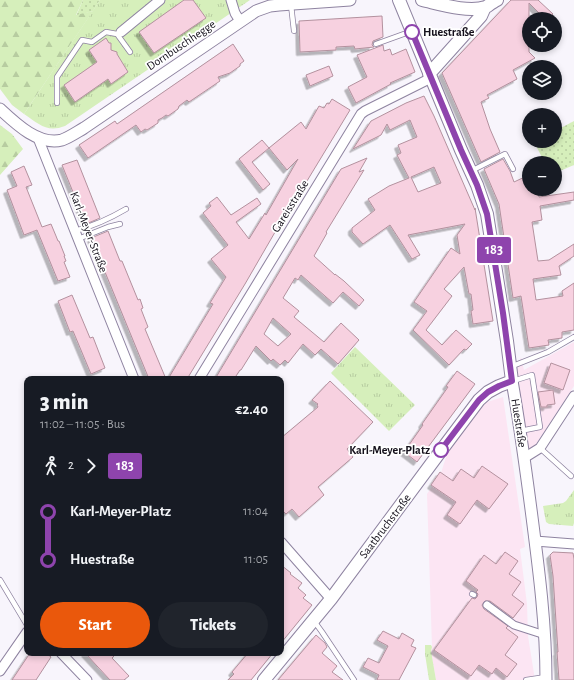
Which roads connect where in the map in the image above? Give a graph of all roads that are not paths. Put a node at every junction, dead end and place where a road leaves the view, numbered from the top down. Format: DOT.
graph roads {
  1 [pos="160,0"];
  2 [pos="231,0"];
  3 [pos="350,0"];
  4 [pos="399,0"];
  5 [pos="422,0"];
  6 [pos="496,0"];
  7 [pos="291,4"];
  8 [pos="485,7"];
  9 [pos="240,21"];
  10 [pos="294,31"];
  11 [pos="412,31"];
  12 [pos="119,33"];
  13 [pos="376,44"];
  14 [pos="130,52"];
  15 [pos="430,76"];
  16 [pos="58,103"];
  17 [pos="0,109"];
  18 [pos="38,138"];
  19 [pos="513,169"];
  20 [pos="471,171"];
  21 [pos="126,209"];
  22 [pos="120,224"];
  23 [pos="76,235"];
  24 [pos="574,337"];
  25 [pos="510,367"];
  26 [pos="133,376"];
  27 [pos="201,376"];
  28 [pos="512,381"];
  29 [pos="574,396"];
  30 [pos="520,431"];
  31 [pos="540,448"];
  32 [pos="524,458"];
  33 [pos="571,476"];
  34 [pos="535,541"];
  35 [pos="574,544"];
  36 [pos="284,545"];
  37 [pos="0,580"];
  38 [pos="331,599"];
  39 [pos="487,604"];
  40 [pos="24,620"];
  41 [pos="313,620"];
  42 [pos="545,635"];
  43 [pos="24,636"];
  44 [pos="63,656"];
  45 [pos="284,656"];
  46 [pos="284,656"];
  47 [pos="0,671"];
  48 [pos="546,679"];
  49 [pos="87,680"];
  50 [pos="264,680"];
  51 [pos="354,680"];
  52 [pos="526,680"];
  1 -- 12 [label="street"];
  2 -- 9 [label="street"];
  3 -- 7 [label="street, Dornbuschhegge"];
  4 -- 11 [label="main road, Huestraße"];
  5 -- 8 [label="main road"];
  6 -- 8 [label="main road"];
  7 -- 9 [label="street, Dornbuschhegge"];
  7 -- 10 [label="lane"];
  8 -- 15 [label="main road"];
  9 -- 18 [label="street, Dornbuschhegge"];
  11 -- 13 [label="lane"];
  11 -- 15 [label="main road, Huestraße"];
  12 -- 14 [label="lane"];
  12 -- 16 [label="lane"];
  15 -- 20 [label="main road, Huestraße"];
  15 -- 27 [label="street, Gareisstraße"];
  17 -- 18 [label="street"];
  18 -- 23 [label="street, Karl-Meyer-Straße"];
  19 -- 20 [label="lane"];
  20 -- 25 [label="main road, Huestraße"];
  21 -- 23 [label="lane"];
  22 -- 23 [label="lane"];
  23 -- 26 [label="street, Karl-Meyer-Straße"];
  24 -- 25 [label="lane"];
  25 -- 28 [label="main road, Huestraße"];
  28 -- 30 [label="street, Huestraße"];
  28 -- 30 [label="lane"];
  28 -- 38 [label="main road, Saatbruchstraße"];
  29 -- 31 [label="street, Huestraße"];
  30 -- 32 [label="street, Huestraße"];
  31 -- 32 [label="street, Huestraße"];
  31 -- 33 [label="lane"];
  32 -- 34 [label="street, Huestraße"];
  34 -- 35 [label="street"];
  34 -- 42 [label="street, Huestraße"];
  36 -- 38 [label="street"];
  37 -- 40 [label="lane"];
  38 -- 41 [label="main road, Saatbruchstraße"];
  39 -- 42 [label="street"];
  41 -- 45 [label="main road, Saatbruchstraße"];
  41 -- 51 [label="lane"];
  42 -- 48 [label="street, Huestraße"];
  43 -- 47 [label="street"];
  44 -- 49 [label="street"];
  46 -- 50 [label="main road, Saatbruchstraße"];
  48 -- 52 [label="lane"];
}
